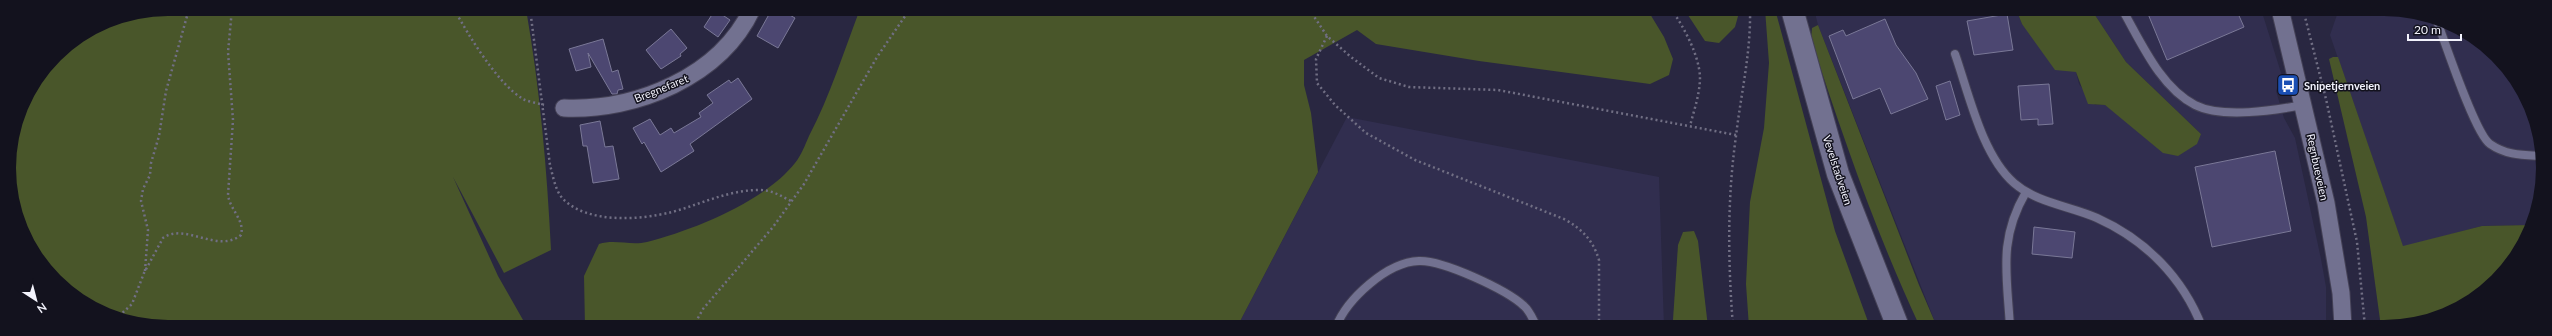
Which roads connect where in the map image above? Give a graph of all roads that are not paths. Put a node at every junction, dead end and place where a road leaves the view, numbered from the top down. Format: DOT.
graph roads {
  1 [pos="748,16"];
  2 [pos="1794,16"];
  3 [pos="2126,16"];
  4 [pos="2282,16"];
  5 [pos="2439,27"];
  6 [pos="1955,54"];
  7 [pos="2304,105"];
  8 [pos="564,108"];
  9 [pos="2536,156"];
  10 [pos="2026,192"];
  11 [pos="1339,320"];
  12 [pos="1533,320"];
  13 [pos="1895,320"];
  14 [pos="2010,320"];
  15 [pos="2199,320"];
  16 [pos="2343,320"];
  1 -- 8 [label="street, Bregnefaret"];
  2 -- 13 [label="main road, Vevelstadveien"];
  3 -- 7 [label="lane"];
  4 -- 7 [label="street, Regnbueveien"];
  5 -- 9 [label="lane"];
  6 -- 10 [label="lane"];
  7 -- 16 [label="street, Regnbueveien"];
  10 -- 14 [label="lane"];
  10 -- 15 [label="lane"];
  11 -- 12 [label="lane"];
}
